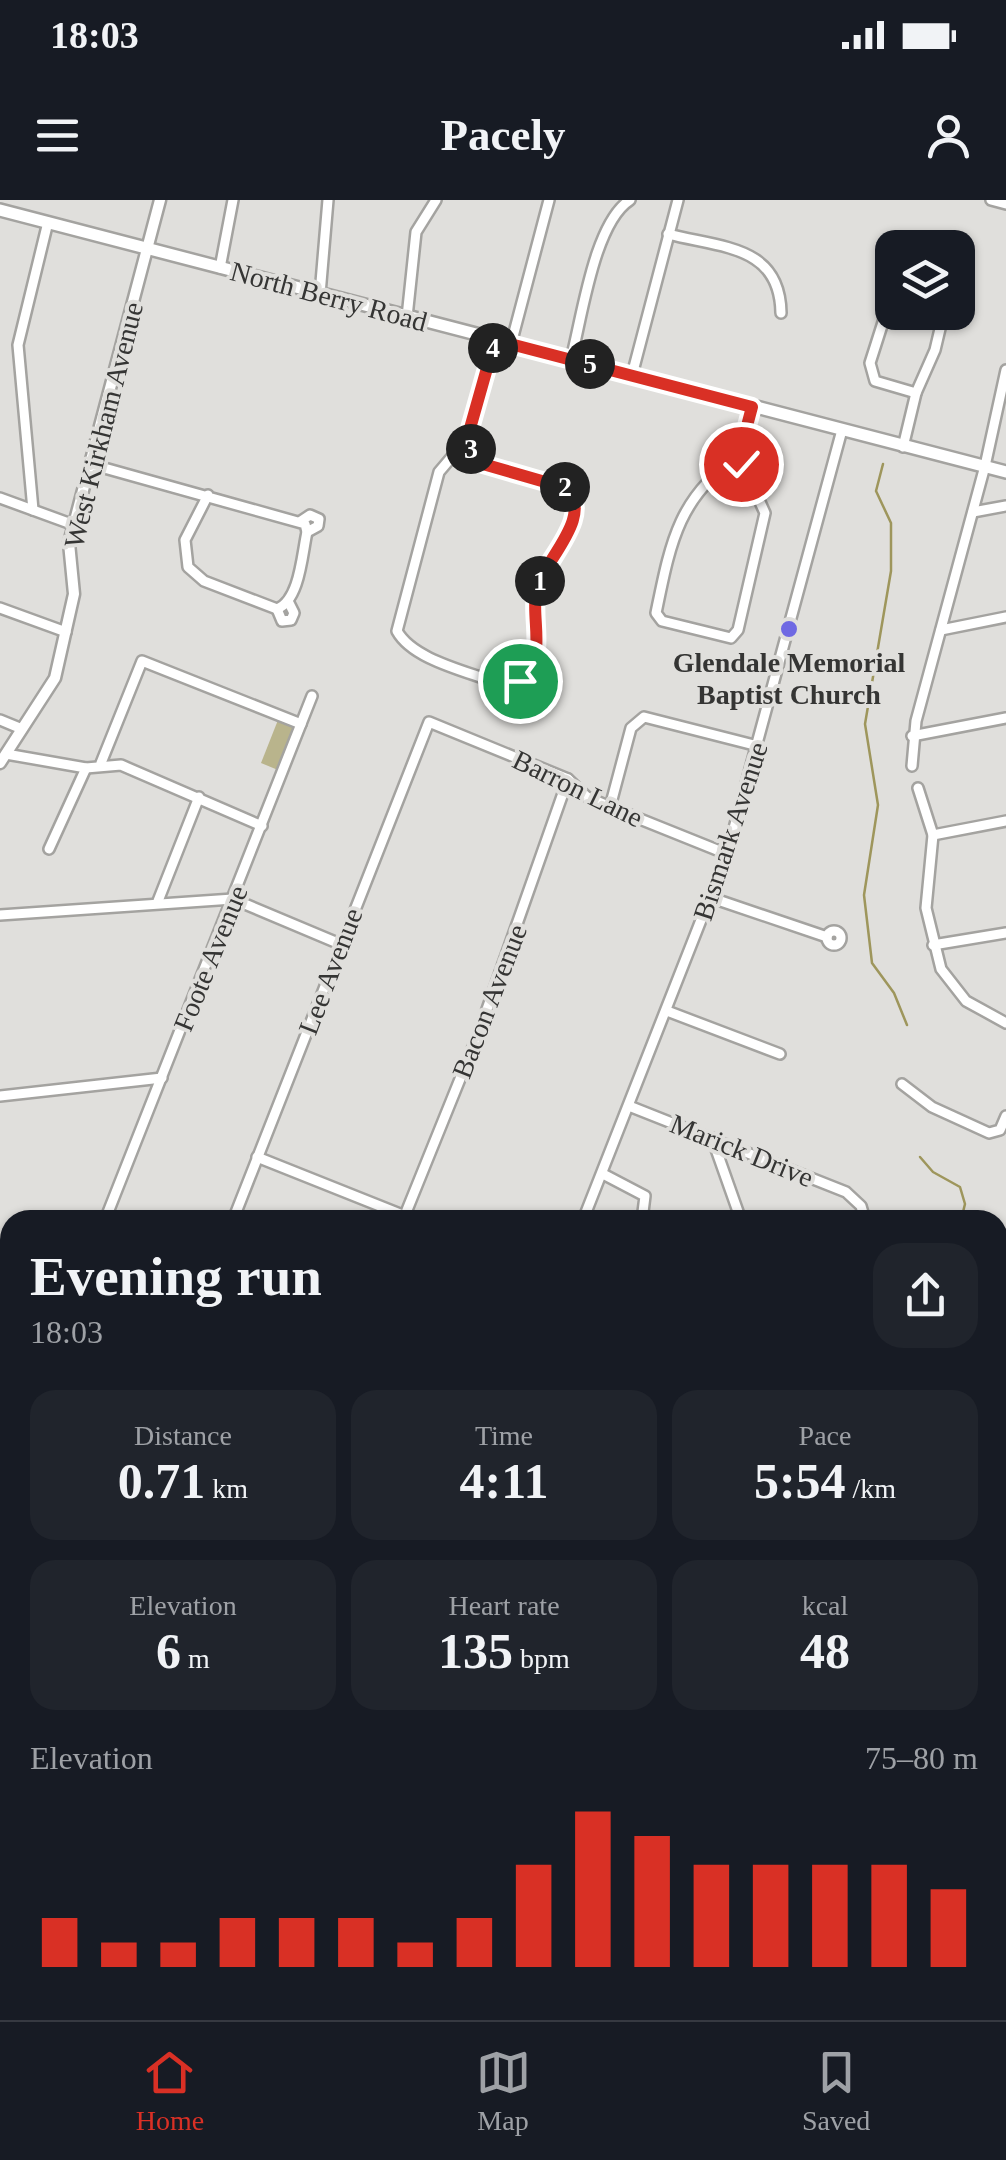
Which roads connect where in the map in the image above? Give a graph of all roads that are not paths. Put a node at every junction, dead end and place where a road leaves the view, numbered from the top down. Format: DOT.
graph roads {
  1 [pos="160,200"];
  2 [pos="233,200"];
  3 [pos="328,200"];
  4 [pos="436,200"];
  5 [pos="549,200"];
  6 [pos="630,200"];
  7 [pos="678,200"];
  8 [pos="990,200"];
  9 [pos="1006,204"];
  10 [pos="0,210"];
  11 [pos="48,222"];
  12 [pos="668,234"];
  13 [pos="146,249"];
  14 [pos="220,268"];
  15 [pos="320,294"];
  16 [pos="781,313"];
  17 [pos="408,316"];
  18 [pos="882,330"];
  19 [pos="940,330"];
  20 [pos="495,340"];
  21 [pos="511,344"];
  22 [pos="571,359"];
  23 [pos="1006,370"];
  24 [pos="632,375"];
  25 [pos="916,392"];
  26 [pos="752,407"];
  27 [pos="842,430"];
  28 [pos="467,439"];
  29 [pos="903,447"];
  30 [pos="739,456"];
  31 [pos="450,458"];
  32 [pos="476,462"];
  33 [pos="90,464"];
  34 [pos="985,466"];
  35 [pos="1006,472"];
  36 [pos="208,496"];
  37 [pos="0,498"];
  38 [pos="1006,506"];
  39 [pos="33,510"];
  40 [pos="972,512"];
  41 [pos="74,526"];
  42 [pos="0,608"];
  43 [pos="1006,617"];
  44 [pos="941,630"];
  45 [pos="66,632"];
  46 [pos="312,696"];
  47 [pos="1006,718"];
  48 [pos="0,720"];
  49 [pos="429,722"];
  50 [pos="302,724"];
  51 [pos="22,729"];
  52 [pos="912,736"];
  53 [pos="758,746"];
  54 [pos="3,759"];
  55 [pos="101,764"];
  56 [pos="912,766"];
  57 [pos="86,768"];
  58 [pos="568,779"];
  59 [pos="918,788"];
  60 [pos="199,797"];
  61 [pos="610,807"];
  62 [pos="1006,822"];
  63 [pos="262,826"];
  64 [pos="933,835"];
  65 [pos="49,849"];
  66 [pos="727,854"];
  67 [pos="709,897"];
  68 [pos="233,899"];
  69 [pos="158,901"];
  70 [pos="0,915"];
  71 [pos="1006,933"];
  72 [pos="826,937"];
  73 [pos="340,944"];
  74 [pos="933,945"];
  75 [pos="666,1011"];
  76 [pos="1006,1022"];
  77 [pos="780,1054"];
  78 [pos="162,1078"];
  79 [pos="902,1084"];
  80 [pos="0,1096"];
  81 [pos="629,1106"];
  82 [pos="1006,1116"];
  83 [pos="712,1138"];
  84 [pos="258,1157"];
  85 [pos="603,1174"];
  86 [pos="109,1210"];
  87 [pos="237,1210"];
  88 [pos="385,1210"];
  89 [pos="407,1210"];
  90 [pos="587,1210"];
  91 [pos="643,1210"];
  92 [pos="737,1210"];
  93 [pos="860,1210"];
  1 -- 13 [label="street, West Kirkham Avenue"];
  2 -- 14 [label="street"];
  3 -- 15 [label="street"];
  4 -- 17 [label="street"];
  5 -- 21 [label="street"];
  6 -- 22 [label="street"];
  7 -- 12 [label="street"];
  8 -- 9 [label="street"];
  10 -- 11 [label="main road, North Berry Road"];
  11 -- 13 [label="main road, North Berry Road"];
  11 -- 39 [label="street"];
  12 -- 16 [label="street"];
  12 -- 24 [label="street"];
  13 -- 14 [label="main road, North Berry Road"];
  13 -- 33 [label="street, West Kirkham Avenue"];
  14 -- 15 [label="main road, North Berry Road"];
  15 -- 17 [label="main road, North Berry Road"];
  17 -- 20 [label="main road, North Berry Road"];
  18 -- 25 [label="street"];
  19 -- 25 [label="street"];
  20 -- 21 [label="main road, North Berry Road"];
  20 -- 28 [label="street"];
  21 -- 22 [label="main road, North Berry Road"];
  22 -- 24 [label="main road, North Berry Road"];
  23 -- 34 [label="street"];
  24 -- 26 [label="main road, North Berry Road"];
  25 -- 29 [label="street"];
  26 -- 27 [label="main road, North Berry Road"];
  26 -- 30 [label="street"];
  27 -- 29 [label="main road, North Berry Road"];
  27 -- 53 [label="street, Bismark Avenue"];
  28 -- 31 [label="street"];
  28 -- 32 [label="street"];
  29 -- 34 [label="main road, North Berry Road"];
  30 -- 30 [label="street"];
  31 -- 32 [label="street"];
  31 -- 32 [label="street"];
  33 -- 36 [label="street"];
  33 -- 41 [label="street, West Kirkham Avenue"];
  34 -- 35 [label="main road, North Berry Road"];
  34 -- 40 [label="street"];
  36 -- 36 [label="street"];
  37 -- 39 [label="street"];
  38 -- 40 [label="street"];
  39 -- 41 [label="street"];
  40 -- 44 [label="street"];
  41 -- 45 [label="street, West Kirkham Avenue"];
  42 -- 45 [label="street"];
  43 -- 44 [label="street"];
  44 -- 52 [label="street"];
  45 -- 51 [label="street, West Kirkham Avenue"];
  46 -- 50 [label="street, Foote Avenue"];
  47 -- 52 [label="street"];
  48 -- 51 [label="street"];
  49 -- 58 [label="street, Barron Lane"];
  49 -- 73 [label="street, Lee Avenue"];
  50 -- 55 [label="street"];
  50 -- 63 [label="street, Foote Avenue"];
  51 -- 54 [label="street, West Kirkham Avenue"];
  52 -- 56 [label="street"];
  53 -- 61 [label="street"];
  53 -- 66 [label="street, Bismark Avenue"];
  54 -- 57 [label="street"];
  55 -- 57 [label="street"];
  55 -- 60 [label="street"];
  57 -- 65 [label="street"];
  58 -- 61 [label="street, Barron Lane"];
  58 -- 89 [label="street, Bacon Avenue"];
  59 -- 64 [label="street"];
  60 -- 63 [label="street"];
  60 -- 69 [label="street"];
  61 -- 66 [label="street, Barron Lane"];
  62 -- 64 [label="street"];
  63 -- 68 [label="street, Foote Avenue"];
  64 -- 74 [label="street"];
  66 -- 67 [label="street, Bismark Avenue"];
  67 -- 72 [label="street"];
  67 -- 75 [label="street, Bismark Avenue"];
  68 -- 69 [label="street"];
  68 -- 73 [label="street"];
  68 -- 78 [label="street, Foote Avenue"];
  69 -- 70 [label="street"];
  71 -- 74 [label="street"];
  73 -- 84 [label="street, Lee Avenue"];
  74 -- 76 [label="street"];
  75 -- 77 [label="street"];
  75 -- 81 [label="street, Bismark Avenue"];
  78 -- 80 [label="street"];
  78 -- 86 [label="street, Foote Avenue"];
  79 -- 82 [label="street"];
  81 -- 83 [label="street, Marick Drive"];
  81 -- 85 [label="street, Bismark Avenue"];
  83 -- 92 [label="street"];
  83 -- 93 [label="street, Marick Drive"];
  84 -- 87 [label="street, Lee Avenue"];
  84 -- 88 [label="street"];
  85 -- 90 [label="street, Bismark Avenue"];
  85 -- 91 [label="street"];
}
